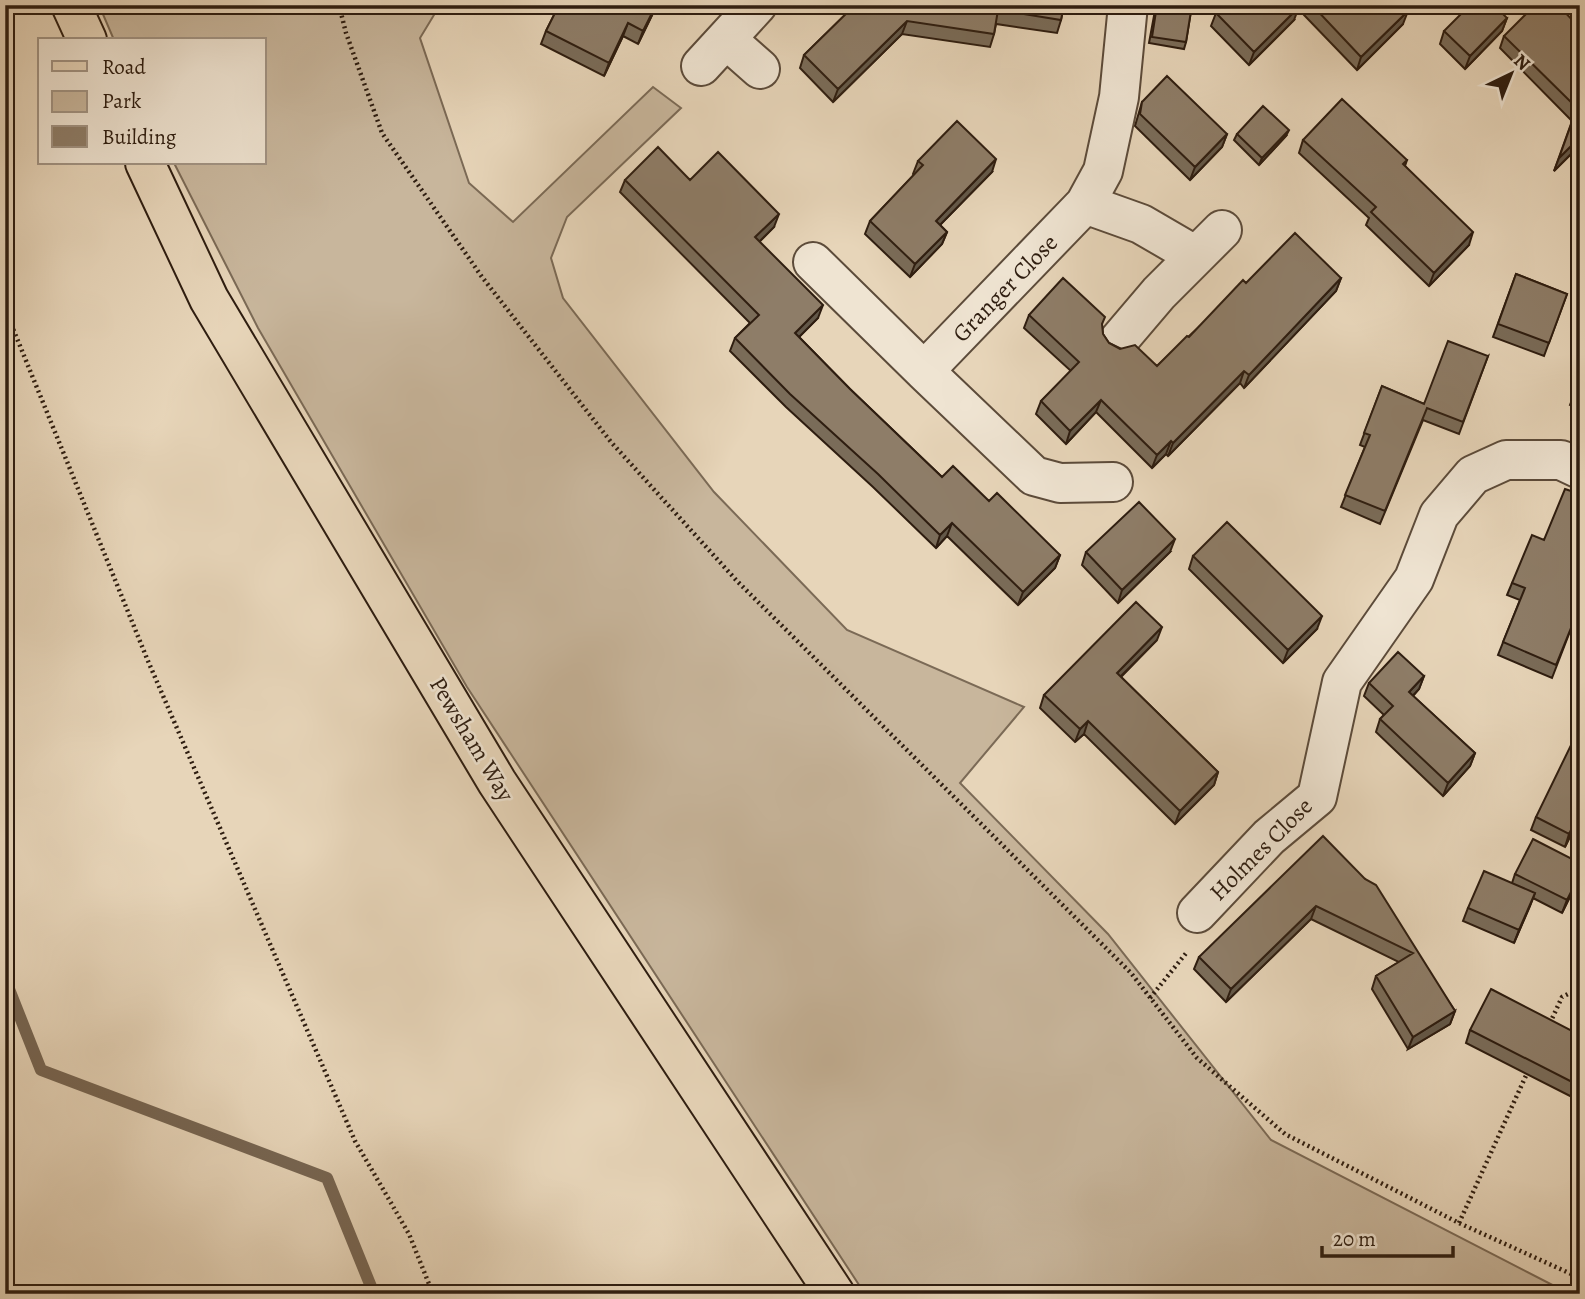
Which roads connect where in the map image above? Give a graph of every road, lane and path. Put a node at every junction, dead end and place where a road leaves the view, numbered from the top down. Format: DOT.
graph roads {
  1 [pos="71,5"];
  2 [pos="339,5"];
  3 [pos="757,5"];
  4 [pos="1128,5"];
  5 [pos="86,38"];
  6 [pos="760,69"];
  7 [pos="145,164"];
  8 [pos="1085,204"];
  9 [pos="813,262"];
  10 [pos="5,309"];
  11 [pos="1119,340"];
  12 [pos="924,371"];
  13 [pos="1580,469"];
  14 [pos="1113,482"];
  15 [pos="1197,913"];
  16 [pos="1580,988"];
  17 [pos="1150,998"];
  18 [pos="1545,1035"];
  19 [pos="1534,1060"];
  20 [pos="1459,1223"];
  21 [pos="1580,1278"];
  22 [pos="433,1294"];
  23 [pos="835,1294"];
  1 -- 5 [label="main road"];
  2 -- 17 [label="path"];
  3 -- 6 [label="street"];
  4 -- 8 [label="street, Granger Close"];
  7 -- 23 [label="main road, Pewsham Way"];
  8 -- 11 [label="street"];
  8 -- 12 [label="street, Granger Close"];
  9 -- 12 [label="street"];
  10 -- 22 [label="path"];
  12 -- 14 [label="street"];
  13 -- 15 [label="street, Holmes Close"];
  15 -- 17 [label="path"];
  16 -- 18 [label="path"];
  17 -- 20 [label="path"];
  19 -- 20 [label="path"];
  20 -- 21 [label="path"];
}
